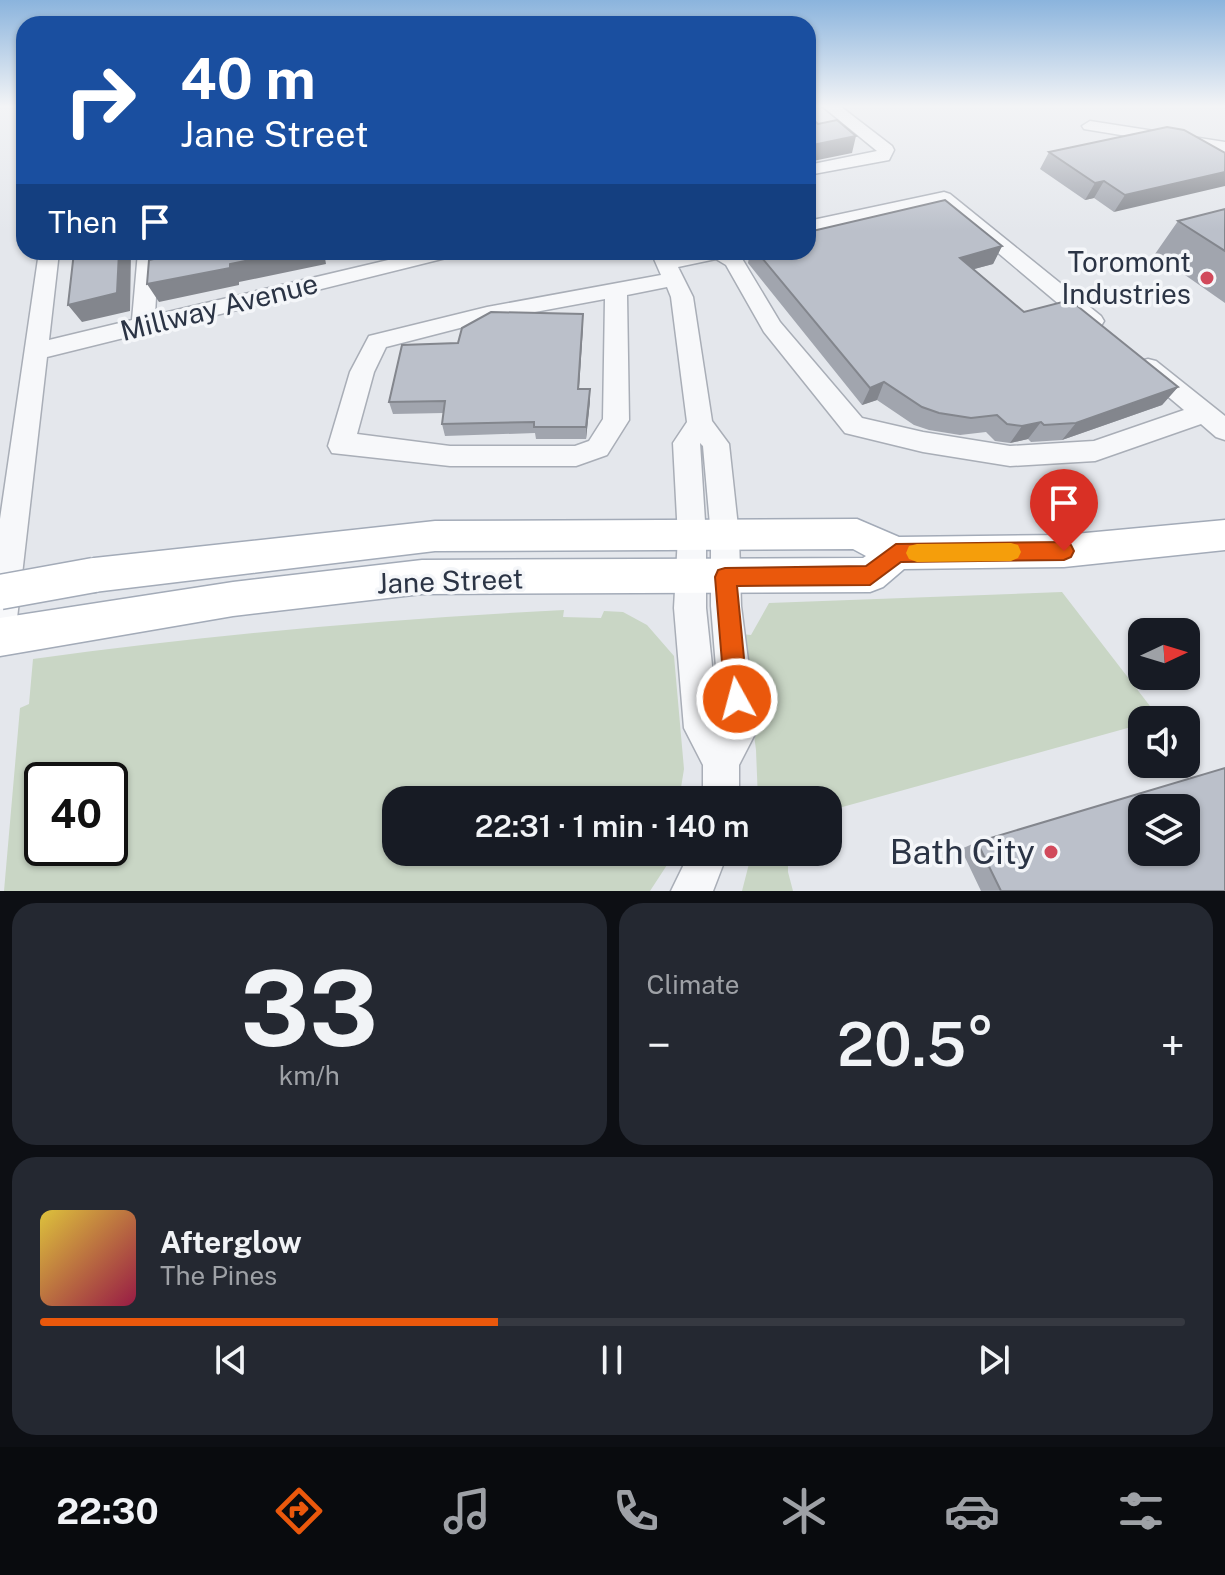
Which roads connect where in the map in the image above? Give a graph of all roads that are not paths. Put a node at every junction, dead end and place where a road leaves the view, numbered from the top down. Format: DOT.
graph roads {
  1 [pos="883,148"];
  2 [pos="816,169"];
  3 [pos="816,225"];
  4 [pos="48,260"];
  5 [pos="148,260"];
  6 [pos="348,260"];
  7 [pos="415,260"];
  8 [pos="687,260"];
  9 [pos="732,260"];
  10 [pos="667,265"];
  11 [pos="350,276"];
  12 [pos="616,289"];
  13 [pos="143,326"];
  14 [pos="1110,335"];
  15 [pos="37,351"];
  16 [pos="1133,354"];
  17 [pos="1204,413"];
  18 [pos="1225,430"];
  19 [pos="1225,535"];
  20 [pos="708,536"];
  21 [pos="896,553"];
  22 [pos="709,577"];
  23 [pos="0,592"];
  24 [pos="0,627"];
  25 [pos="0,637"];
  26 [pos="721,786"];
  27 [pos="705,866"];
  28 [pos="691,891"];
  1 -- 2 [label="street"];
  3 -- 14 [label="street"];
  4 -- 15 [label="street"];
  5 -- 13 [label="street"];
  6 -- 11 [label="street"];
  7 -- 11 [label="street, Millway Avenue"];
  8 -- 10 [label="street"];
  9 -- 17 [label="street"];
  10 -- 12 [label="street"];
  10 -- 20 [label="street"];
  11 -- 13 [label="street, Millway Avenue"];
  12 -- 12 [label="street"];
  13 -- 15 [label="street, Millway Avenue"];
  15 -- 24 [label="street"];
  16 -- 17 [label="street"];
  17 -- 18 [label="street"];
  19 -- 21 [label="main road, Jane Street"];
  20 -- 21 [label="main road, Jane Street"];
  20 -- 22 [label="street"];
  20 -- 23 [label="main road, Jane Street, bridge"];
  21 -- 22 [label="main road, Jane Street"];
  22 -- 25 [label="main road, Jane Street"];
  22 -- 26 [label="street"];
  27 -- 28 [label="street"];
}
